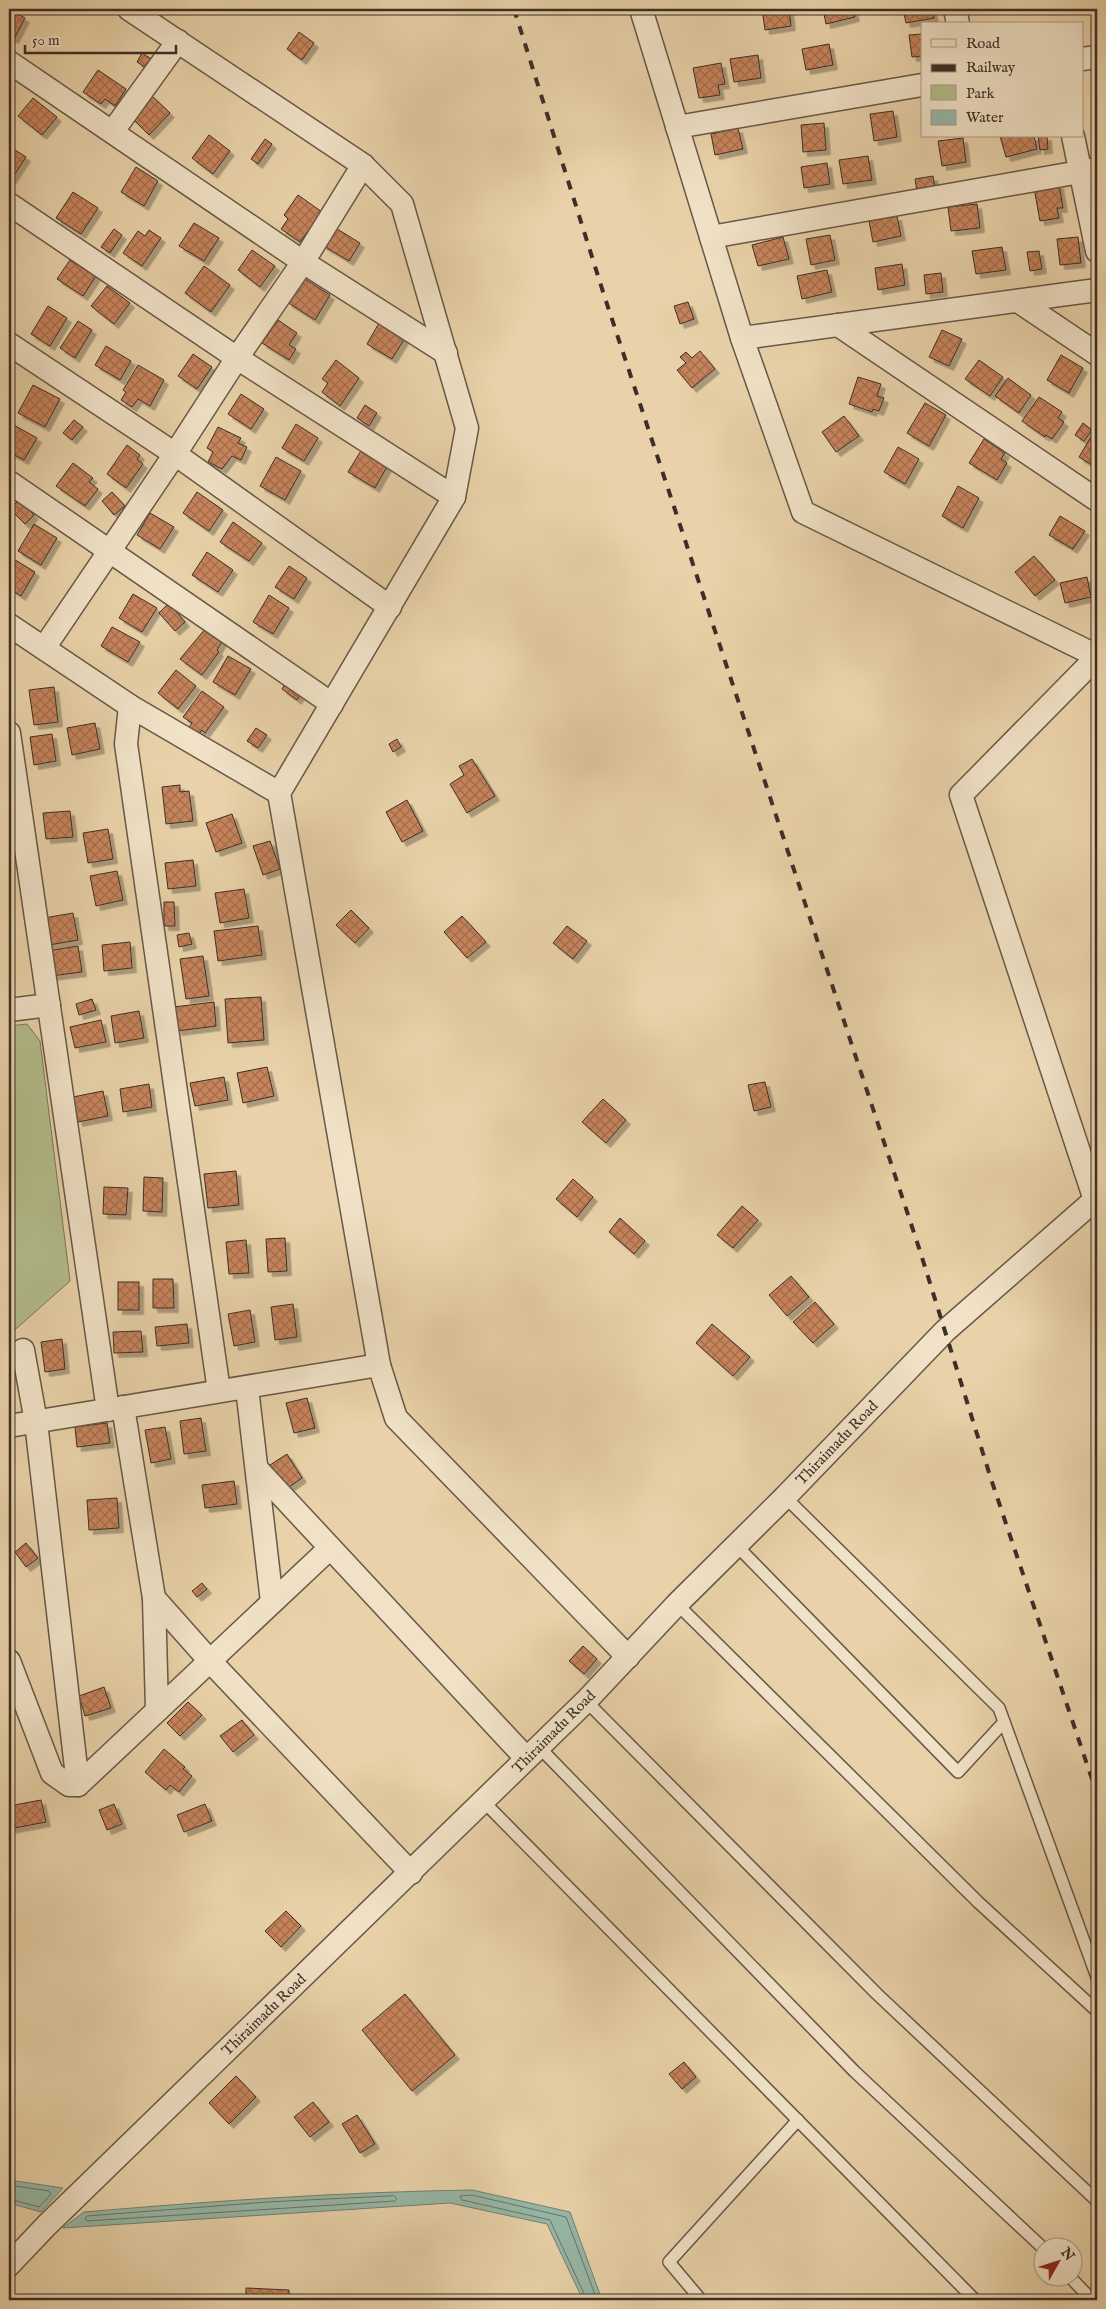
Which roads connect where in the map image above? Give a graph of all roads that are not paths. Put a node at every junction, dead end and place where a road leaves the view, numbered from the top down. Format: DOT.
graph roads {
  1 [pos="129,9"];
  2 [pos="641,9"];
  3 [pos="955,9"];
  4 [pos="958,22"];
  5 [pos="178,41"];
  6 [pos="1097,57"];
  7 [pos="1084,59"];
  8 [pos="9,62"];
  9 [pos="921,85"];
  10 [pos="677,127"];
  11 [pos="113,131"];
  12 [pos="1074,138"];
  13 [pos="363,165"];
  14 [pos="1089,170"];
  15 [pos="9,204"];
  16 [pos="711,237"];
  17 [pos="1097,251"];
  18 [pos="302,262"];
  19 [pos="1097,290"];
  20 [pos="1018,301"];
  21 [pos="838,325"];
  22 [pos="742,338"];
  23 [pos="9,344"];
  24 [pos="446,353"];
  25 [pos="1097,354"];
  26 [pos="236,358"];
  27 [pos="175,454"];
  28 [pos="9,482"];
  29 [pos="454,497"];
  30 [pos="1097,500"];
  31 [pos="110,550"];
  32 [pos="390,607"];
  33 [pos="9,625"];
  34 [pos="44,648"];
  35 [pos="1097,656"];
  36 [pos="332,704"];
  37 [pos="130,706"];
  38 [pos="9,733"];
  39 [pos="279,793"];
  40 [pos="49,1006"];
  41 [pos="9,1010"];
  42 [pos="1096,1199"];
  43 [pos="23,1350"];
  44 [pos="379,1365"];
  45 [pos="247,1388"];
  46 [pos="219,1391"];
  47 [pos="115,1408"];
  48 [pos="36,1422"];
  49 [pos="9,1426"];
  50 [pos="258,1470"];
  51 [pos="786,1496"];
  52 [pos="737,1546"];
  53 [pos="329,1549"];
  54 [pos="154,1598"];
  55 [pos="272,1602"];
  56 [pos="677,1604"];
  57 [pos="628,1657"];
  58 [pos="9,1661"];
  59 [pos="210,1661"];
  60 [pos="586,1701"];
  61 [pos="157,1710"];
  62 [pos="1004,1722"];
  63 [pos="532,1752"];
  64 [pos="78,1785"];
  65 [pos="484,1802"];
  66 [pos="411,1873"];
  67 [pos="1097,1977"];
  68 [pos="1097,2011"];
  69 [pos="798,2120"];
  70 [pos="1097,2201"];
  71 [pos="1034,2240"];
  72 [pos="9,2265"];
  73 [pos="1079,2286"];
  74 [pos="701,2300"];
  75 [pos="975,2300"];
  76 [pos="1092,2300"];
  1 -- 5 [label="street"];
  2 -- 10 [label="street"];
  3 -- 4 [label="street"];
  5 -- 11 [label="street"];
  5 -- 13 [label="street"];
  6 -- 7 [label="street"];
  8 -- 11 [label="street"];
  9 -- 10 [label="street"];
  10 -- 16 [label="street"];
  11 -- 18 [label="street"];
  12 -- 14 [label="street"];
  13 -- 18 [label="street"];
  13 -- 24 [label="street"];
  14 -- 16 [label="street"];
  14 -- 17 [label="street"];
  15 -- 26 [label="street"];
  16 -- 22 [label="street"];
  18 -- 24 [label="street"];
  18 -- 26 [label="street"];
  19 -- 20 [label="street"];
  20 -- 21 [label="street"];
  20 -- 25 [label="street"];
  21 -- 22 [label="street"];
  21 -- 30 [label="street"];
  22 -- 35 [label="street"];
  23 -- 27 [label="street"];
  24 -- 29 [label="street"];
  26 -- 27 [label="street"];
  26 -- 29 [label="street"];
  27 -- 31 [label="street"];
  27 -- 32 [label="street"];
  28 -- 31 [label="street"];
  29 -- 32 [label="street"];
  31 -- 34 [label="street"];
  31 -- 36 [label="street"];
  32 -- 36 [label="street"];
  33 -- 34 [label="street"];
  34 -- 37 [label="street"];
  35 -- 42 [label="street"];
  36 -- 39 [label="street"];
  37 -- 39 [label="street"];
  37 -- 46 [label="street"];
  38 -- 40 [label="street"];
  39 -- 44 [label="street"];
  40 -- 41 [label="street"];
  40 -- 47 [label="street"];
  42 -- 51 [label="street, Thiraimadu Road"];
  43 -- 48 [label="street"];
  44 -- 45 [label="street"];
  44 -- 57 [label="street"];
  45 -- 46 [label="street"];
  45 -- 50 [label="street"];
  46 -- 47 [label="street"];
  47 -- 48 [label="street"];
  47 -- 54 [label="street"];
  48 -- 49 [label="street"];
  48 -- 64 [label="street"];
  50 -- 53 [label="street"];
  50 -- 55 [label="street"];
  51 -- 52 [label="street, Thiraimadu Road"];
  51 -- 62 [label="lane"];
  52 -- 56 [label="street, Thiraimadu Road"];
  52 -- 62 [label="lane"];
  53 -- 55 [label="street"];
  53 -- 63 [label="street"];
  54 -- 59 [label="street"];
  54 -- 61 [label="street"];
  55 -- 59 [label="street"];
  56 -- 57 [label="street, Thiraimadu Road"];
  56 -- 68 [label="lane"];
  57 -- 60 [label="street, Thiraimadu Road"];
  58 -- 64 [label="street"];
  59 -- 61 [label="street"];
  59 -- 66 [label="street"];
  60 -- 63 [label="street, Thiraimadu Road"];
  60 -- 70 [label="lane"];
  61 -- 64 [label="street"];
  62 -- 67 [label="lane"];
  63 -- 65 [label="street, Thiraimadu Road"];
  63 -- 71 [label="lane"];
  65 -- 66 [label="street, Thiraimadu Road"];
  65 -- 69 [label="lane"];
  66 -- 72 [label="street, Thiraimadu Road"];
  69 -- 74 [label="lane"];
  69 -- 75 [label="lane"];
  73 -- 76 [label="lane"];
}
